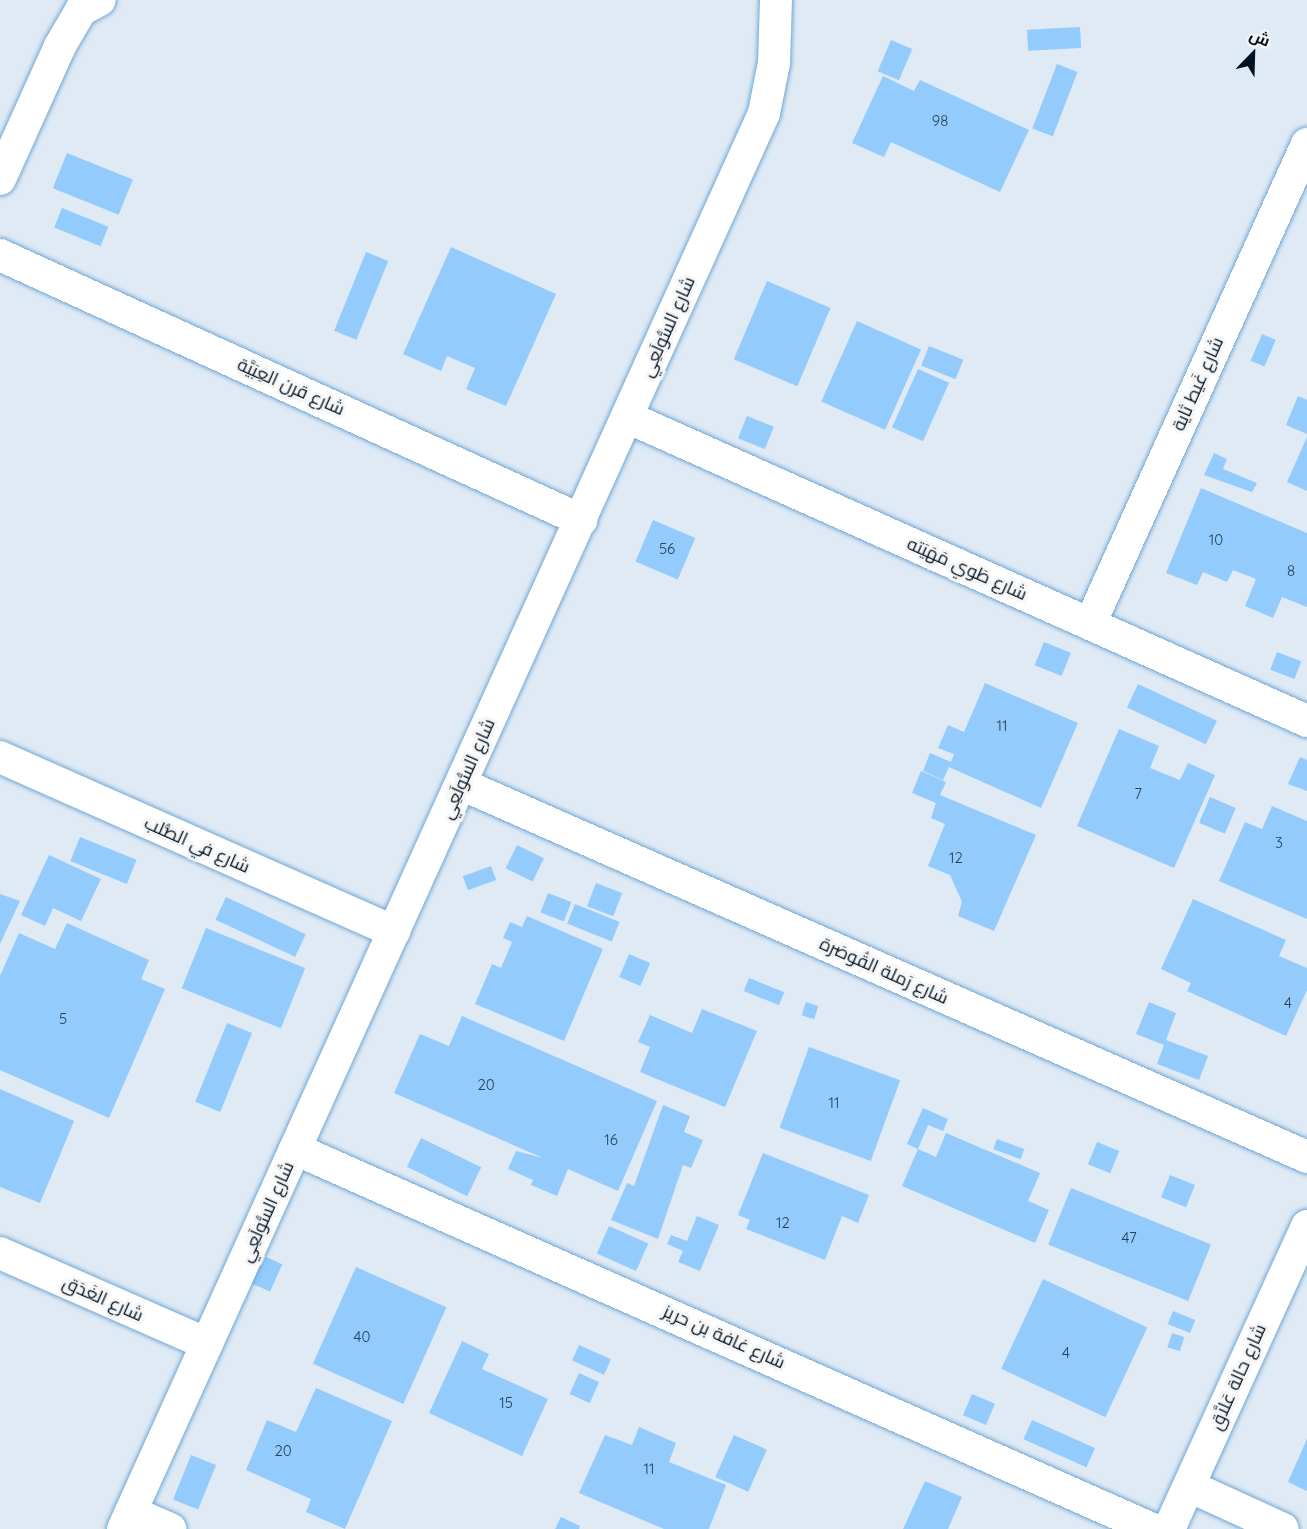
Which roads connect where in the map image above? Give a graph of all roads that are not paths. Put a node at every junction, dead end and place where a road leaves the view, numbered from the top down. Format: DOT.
graph roads {
  1 [pos="100,0"];
  2 [pos="776,0"];
  3 [pos="1307,144"];
  4 [pos="0,179"];
  5 [pos="0,255"];
  6 [pos="627,417"];
  7 [pos="581,520"];
  8 [pos="1090,624"];
  9 [pos="1307,722"];
  10 [pos="0,757"];
  11 [pos="461,784"];
  12 [pos="394,932"];
  13 [pos="296,1149"];
  14 [pos="1307,1157"];
  15 [pos="1307,1226"];
  16 [pos="0,1253"];
  17 [pos="207,1344"];
  18 [pos="1189,1486"];
  19 [pos="127,1520"];
  20 [pos="170,1529"];
  21 [pos="1152,1529"];
  22 [pos="1169,1529"];
  23 [pos="1283,1529"];
  1 -- 4 [label="street"];
  2 -- 6 [label="street, شارع السُّولَعِي"];
  3 -- 8 [label="street, شارع غَيط ثاية"];
  5 -- 7 [label="street, شارع قرن العِبَيَّة"];
  6 -- 7 [label="street, شارع السُّولَعِي"];
  6 -- 8 [label="street, شارع طَوي مَهَيَته"];
  7 -- 11 [label="street, شارع السُّولَعِي"];
  8 -- 9 [label="street, شارع طَوي مَهَيَته"];
  10 -- 12 [label="street, شارع في الصُّلب"];
  11 -- 12 [label="street, شارع السُّولَعِي"];
  11 -- 14 [label="street, شارع رَملة القُوصَرة"];
  12 -- 13 [label="street, شارع السُّولَعِي"];
  13 -- 17 [label="street, شارع السُّولَعِي"];
  13 -- 21 [label="street, شارع غافة بن حريز"];
  15 -- 18 [label="street, شارع حالة عَلاَّق"];
  16 -- 17 [label="street, شارع الغَدَق"];
  17 -- 19 [label="street, شارع السُّولَعِي"];
  18 -- 22 [label="street, شارع حالة عَلاَّق"];
  18 -- 23 [label="street"];
  19 -- 20 [label="street"];
}
